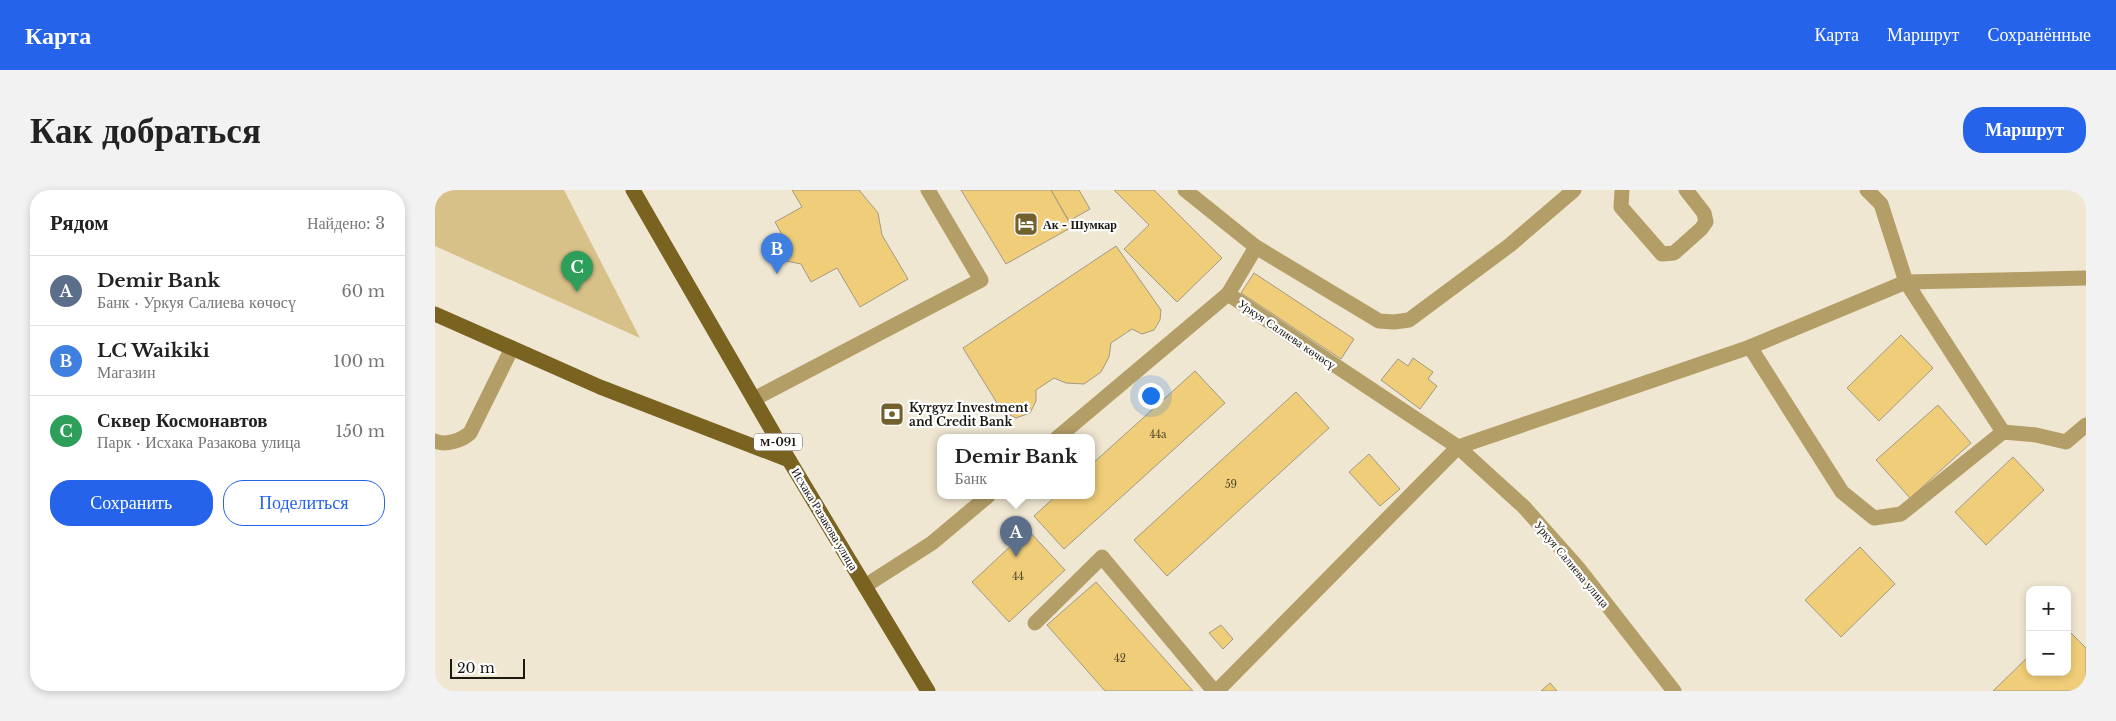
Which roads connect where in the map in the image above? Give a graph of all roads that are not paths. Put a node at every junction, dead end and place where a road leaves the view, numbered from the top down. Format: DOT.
graph roads {
  1 [pos="633,190"];
  2 [pos="928,190"];
  3 [pos="1185,190"];
  4 [pos="1574,190"];
  5 [pos="1622,190"];
  6 [pos="1686,190"];
  7 [pos="1867,190"];
  8 [pos="1256,248"];
  9 [pos="2086,278"];
  10 [pos="1906,282"];
  11 [pos="1228,294"];
  12 [pos="435,314"];
  13 [pos="1750,347"];
  14 [pos="512,348"];
  15 [pos="754,399"];
  16 [pos="2086,425"];
  17 [pos="2003,432"];
  18 [pos="1062,434"];
  19 [pos="435,441"];
  20 [pos="1458,447"];
  21 [pos="789,460"];
  22 [pos="984,499"];
  23 [pos="865,586"];
  24 [pos="1035,623"];
  25 [pos="928,691"];
  26 [pos="1216,691"];
  27 [pos="1674,691"];
  1 -- 15 [label="main road, Исхака Разакова улица / М-091"];
  2 -- 15 [label="street"];
  3 -- 8 [label="street"];
  4 -- 8 [label="street"];
  5 -- 6 [label="street"];
  7 -- 10 [label="street"];
  8 -- 11 [label="street"];
  9 -- 10 [label="street"];
  10 -- 13 [label="street"];
  10 -- 17 [label="street"];
  11 -- 18 [label="street, Уркуя Салиева көчөсү"];
  11 -- 20 [label="street, Уркуя Салиева көчөсү"];
  12 -- 14 [label="main road"];
  13 -- 17 [label="street"];
  13 -- 20 [label="street"];
  14 -- 19 [label="street"];
  14 -- 21 [label="main road"];
  15 -- 21 [label="main road, Исхака Разакова улица / М-091"];
  16 -- 17 [label="street"];
  20 -- 26 [label="street"];
  20 -- 27 [label="street, Уркуя Салиева улица"];
  21 -- 23 [label="main road, Исхака Разакова улица / М-091"];
  22 -- 23 [label="street"];
  23 -- 25 [label="main road, Исхака Разакова улица / М-091"];
  24 -- 26 [label="street"];
}
